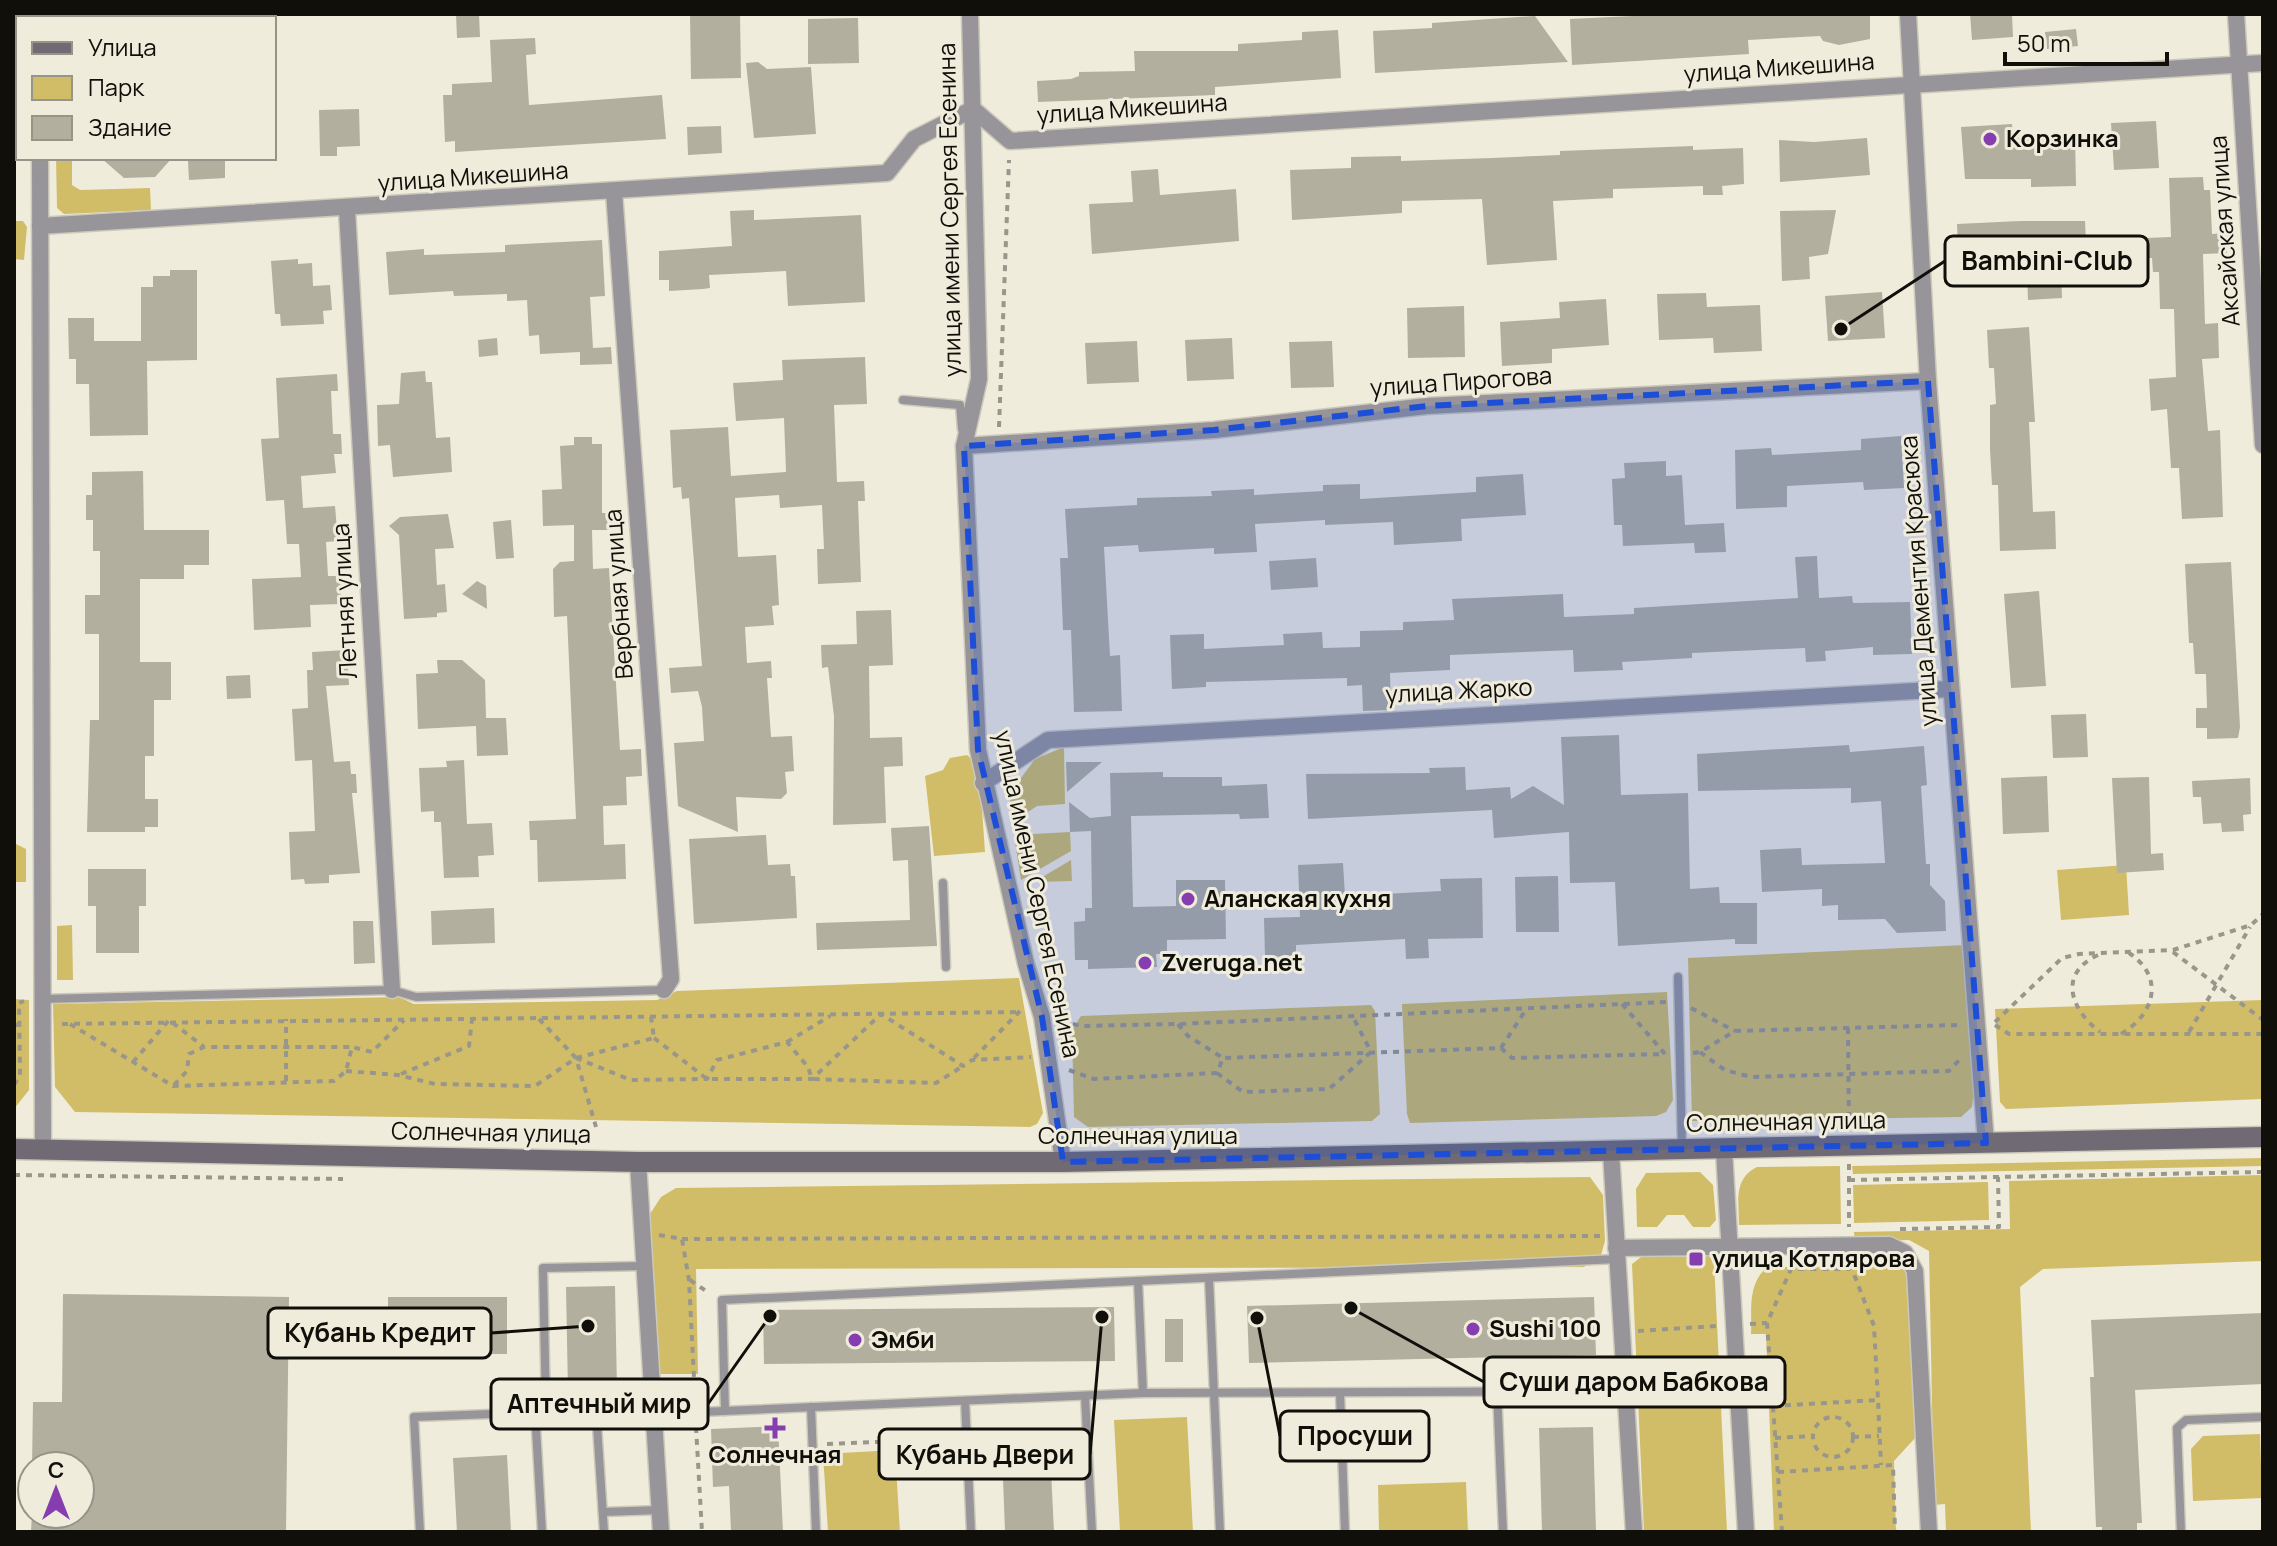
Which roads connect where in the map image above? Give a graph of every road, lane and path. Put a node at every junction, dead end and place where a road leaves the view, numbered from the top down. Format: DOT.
graph roads {
  1 [pos="970,14"];
  2 [pos="1908,14"];
  3 [pos="2236,14"];
  4 [pos="2263,63"];
  5 [pos="2239,65"];
  6 [pos="1912,83"];
  7 [pos="973,109"];
  8 [pos="1010,141"];
  9 [pos="40,160"];
  10 [pos="614,192"];
  11 [pos="347,210"];
  12 [pos="40,226"];
  13 [pos="1928,381"];
  14 [pos="903,400"];
  15 [pos="998,443"];
  16 [pos="2263,445"];
  17 [pos="964,446"];
  18 [pos="1950,689"];
  19 [pos="983,783"];
  20 [pos="943,883"];
  21 [pos="2251,925"];
  22 [pos="2171,950"];
  23 [pos="2127,952"];
  24 [pos="2101,953"];
  25 [pos="946,967"];
  26 [pos="1678,977"];
  27 [pos="2217,984"];
  28 [pos="392,990"];
  29 [pos="664,990"];
  30 [pos="37,997"];
  31 [pos="1622,1004"];
  32 [pos="1679,1005"];
  33 [pos="1527,1008"];
  34 [pos="1020,1011"];
  35 [pos="832,1014"];
  36 [pos="881,1014"];
  37 [pos="651,1016"];
  38 [pos="1042,1017"];
  39 [pos="1353,1017"];
  40 [pos="286,1019"];
  41 [pos="405,1019"];
  42 [pos="472,1019"];
  43 [pos="538,1019"];
  44 [pos="169,1020"];
  45 [pos="2263,1020"];
  46 [pos="68,1023"];
  47 [pos="17,1024"];
  48 [pos="1178,1024"];
  49 [pos="1979,1025"];
  50 [pos="43,1026"];
  51 [pos="1848,1027"];
  52 [pos="1735,1031"];
  53 [pos="2189,1032"];
  54 [pos="2102,1034"];
  55 [pos="2120,1034"];
  56 [pos="2263,1034"];
  57 [pos="654,1038"];
  58 [pos="787,1042"];
  59 [pos="286,1046"];
  60 [pos="204,1047"];
  61 [pos="352,1047"];
  62 [pos="1501,1048"];
  63 [pos="1371,1052"];
  64 [pos="1665,1054"];
  65 [pos="1681,1054"];
  66 [pos="576,1058"];
  67 [pos="1223,1058"];
  68 [pos="972,1060"];
  69 [pos="133,1062"];
  70 [pos="1050,1062"];
  71 [pos="963,1066"];
  72 [pos="346,1071"];
  73 [pos="1217,1073"];
  74 [pos="398,1075"];
  75 [pos="707,1079"];
  76 [pos="812,1079"];
  77 [pos="286,1081"];
  78 [pos="14,1085"];
  79 [pos="173,1086"];
  80 [pos="1849,1114"];
  81 [pos="596,1127"];
  82 [pos="2263,1137"];
  83 [pos="1986,1143"];
  84 [pos="14,1149"];
  85 [pos="43,1149"];
  86 [pos="1682,1150"];
  87 [pos="1724,1150"];
  88 [pos="1611,1152"];
  89 [pos="638,1162"];
  90 [pos="1063,1162"];
  91 [pos="1849,1164"];
  92 [pos="2263,1172"];
  93 [pos="14,1175"];
  94 [pos="1998,1177"];
  95 [pos="344,1179"];
  96 [pos="1849,1180"];
  97 [pos="1894,1229"];
  98 [pos="642,1232"];
  99 [pos="682,1239"];
  100 [pos="1850,1244"];
  101 [pos="1730,1246"];
  102 [pos="1616,1248"];
  103 [pos="644,1266"];
  104 [pos="1850,1269"];
  105 [pos="1209,1278"];
  106 [pos="689,1280"];
  107 [pos="1138,1281"];
  108 [pos="722,1300"];
  109 [pos="1767,1323"];
  110 [pos="1734,1325"];
  111 [pos="1622,1332"];
  112 [pos="1497,1391"];
  113 [pos="1625,1391"];
  114 [pos="1143,1393"];
  115 [pos="1340,1393"];
  116 [pos="1213,1394"];
  117 [pos="1085,1396"];
  118 [pos="1878,1400"];
  119 [pos="965,1401"];
  120 [pos="1832,1403"];
  121 [pos="1773,1406"];
  122 [pos="811,1407"];
  123 [pos="546,1410"];
  124 [pos="535,1411"];
  125 [pos="725,1411"];
  126 [pos="695,1412"];
  127 [pos="654,1414"];
  128 [pos="1833,1417"];
  129 [pos="2263,1417"];
  130 [pos="1813,1436"];
  131 [pos="1880,1436"];
  132 [pos="1853,1437"];
  133 [pos="967,1438"];
  134 [pos="1775,1438"];
  135 [pos="812,1445"];
  136 [pos="1835,1457"];
  137 [pos="1881,1466"];
  138 [pos="1836,1468"];
  139 [pos="1777,1472"];
  140 [pos="660,1510"];
  141 [pos="603,1512"];
  142 [pos="420,1532"];
  143 [pos="542,1532"];
  144 [pos="604,1532"];
  145 [pos="661,1532"];
  146 [pos="702,1532"];
  147 [pos="816,1532"];
  148 [pos="971,1532"];
  149 [pos="1092,1532"];
  150 [pos="1220,1532"];
  151 [pos="1345,1532"];
  152 [pos="1503,1532"];
  153 [pos="1634,1532"];
  154 [pos="1746,1532"];
  155 [pos="1782,1532"];
  156 [pos="1895,1532"];
  157 [pos="1929,1532"];
  158 [pos="2181,1532"];
  1 -- 7 [label="street, улица имени Сергея Есенина"];
  2 -- 6 [label="street, улица Дементия Красюка"];
  3 -- 5 [label="street, Аксайская улица"];
  4 -- 5 [label="street, улица Микешина"];
  5 -- 6 [label="street, улица Микешина"];
  5 -- 16 [label="street, Аксайская улица"];
  6 -- 8 [label="street, улица Микешина"];
  6 -- 13 [label="street, улица Дементия Красюка"];
  7 -- 8 [label="street, улица Микешина"];
  7 -- 10 [label="street, улица Микешина"];
  7 -- 17 [label="street, улица имени Сергея Есенина"];
  8 -- 15 [label="path"];
  9 -- 12 [label="street"];
  10 -- 11 [label="street, улица Микешина"];
  10 -- 29 [label="street, Вербная улица"];
  11 -- 12 [label="street, улица Микешина"];
  11 -- 28 [label="street, Летняя улица"];
  12 -- 30 [label="street"];
  13 -- 15 [label="street, улица Пирогова"];
  13 -- 18 [label="street, улица Дементия Красюка"];
  14 -- 17 [label="lane"];
  15 -- 17 [label="street, улица Пирогова"];
  17 -- 19 [label="street, улица имени Сергея Есенина"];
  18 -- 19 [label="street, улица Жарко"];
  18 -- 49 [label="street, улица Дементия Красюка"];
  19 -- 38 [label="street, улица имени Сергея Есенина"];
  20 -- 25 [label="lane"];
  21 -- 27 [label="path"];
  22 -- 27 [label="path"];
  23 -- 55 [label="path"];
  24 -- 54 [label="path"];
  26 -- 32 [label="lane"];
  27 -- 45 [label="path"];
  27 -- 53 [label="path"];
  28 -- 29 [label="lane"];
  28 -- 30 [label="lane"];
  30 -- 47 [label="path"];
  30 -- 50 [label="street"];
  31 -- 32 [label="path"];
  31 -- 33 [label="path"];
  31 -- 64 [label="path"];
  32 -- 52 [label="path"];
  32 -- 65 [label="lane"];
  33 -- 39 [label="path"];
  33 -- 62 [label="path"];
  34 -- 36 [label="path"];
  34 -- 38 [label="path"];
  34 -- 68 [label="path"];
  35 -- 36 [label="path"];
  35 -- 37 [label="path"];
  35 -- 58 [label="path"];
  36 -- 71 [label="path"];
  36 -- 76 [label="path"];
  37 -- 43 [label="path"];
  37 -- 57 [label="path"];
  38 -- 48 [label="path"];
  38 -- 70 [label="street, улица имени Сергея Есенина"];
  39 -- 48 [label="path"];
  39 -- 63 [label="path"];
  40 -- 41 [label="path"];
  40 -- 44 [label="path"];
  40 -- 59 [label="path"];
  41 -- 42 [label="path"];
  41 -- 61 [label="path"];
  42 -- 43 [label="path"];
  42 -- 74 [label="path"];
  43 -- 66 [label="path"];
  44 -- 46 [label="path"];
  44 -- 60 [label="path"];
  44 -- 69 [label="path"];
  46 -- 50 [label="path"];
  46 -- 69 [label="path"];
  47 -- 50 [label="path"];
  47 -- 78 [label="path"];
  48 -- 67 [label="path"];
  49 -- 51 [label="path"];
  49 -- 54 [label="path"];
  49 -- 83 [label="street, улица Дементия Красюка"];
  50 -- 85 [label="street"];
  51 -- 52 [label="path"];
  51 -- 80 [label="path"];
  52 -- 65 [label="path"];
  54 -- 55 [label="path"];
  55 -- 56 [label="path"];
  57 -- 66 [label="path"];
  57 -- 75 [label="path"];
  58 -- 75 [label="path"];
  58 -- 76 [label="path"];
  59 -- 60 [label="path"];
  59 -- 61 [label="path"];
  59 -- 77 [label="path"];
  60 -- 79 [label="path"];
  61 -- 72 [label="path"];
  62 -- 63 [label="path"];
  62 -- 64 [label="path"];
  63 -- 67 [label="path"];
  63 -- 73 [label="path"];
  64 -- 65 [label="path"];
  65 -- 86 [label="lane"];
  66 -- 74 [label="path"];
  66 -- 75 [label="path"];
  66 -- 81 [label="path"];
  67 -- 73 [label="path"];
  68 -- 70 [label="path"];
  68 -- 71 [label="path"];
  69 -- 79 [label="path"];
  70 -- 73 [label="path"];
  70 -- 90 [label="street, улица имени Сергея Есенина"];
  71 -- 76 [label="path"];
  72 -- 74 [label="path"];
  72 -- 77 [label="path"];
  75 -- 76 [label="path"];
  77 -- 79 [label="path"];
  82 -- 83 [label="main road, Солнечная улица"];
  83 -- 87 [label="main road, Солнечная улица"];
  84 -- 85 [label="main road, Солнечная улица"];
  85 -- 89 [label="main road, Солнечная улица"];
  86 -- 87 [label="main road, Солнечная улица"];
  86 -- 88 [label="main road, Солнечная улица"];
  87 -- 101 [label="street"];
  88 -- 90 [label="main road, Солнечная улица"];
  88 -- 102 [label="street"];
  89 -- 90 [label="main road, Солнечная улица"];
  89 -- 98 [label="street"];
  91 -- 96 [label="path"];
  92 -- 94 [label="path"];
  93 -- 95 [label="path"];
  94 -- 96 [label="path"];
  94 -- 97 [label="path"];
  96 -- 100 [label="path"];
  98 -- 99 [label="path"];
  98 -- 103 [label="street"];
  99 -- 102 [label="path"];
  99 -- 106 [label="path"];
  100 -- 101 [label="street"];
  100 -- 104 [label="path"];
  100 -- 157 [label="street"];
  101 -- 102 [label="street"];
  101 -- 110 [label="street"];
  102 -- 105 [label="lane"];
  102 -- 111 [label="street"];
  103 -- 123 [label="lane"];
  103 -- 127 [label="street"];
  104 -- 109 [label="path"];
  104 -- 118 [label="path"];
  105 -- 107 [label="lane"];
  105 -- 116 [label="lane"];
  106 -- 108 [label="path"];
  106 -- 126 [label="path"];
  107 -- 108 [label="lane"];
  107 -- 114 [label="lane"];
  108 -- 125 [label="lane"];
  109 -- 110 [label="path"];
  109 -- 121 [label="path"];
  110 -- 111 [label="path"];
  110 -- 154 [label="street"];
  111 -- 113 [label="street"];
  112 -- 113 [label="lane"];
  112 -- 115 [label="lane"];
  112 -- 152 [label="lane"];
  113 -- 153 [label="street"];
  114 -- 116 [label="lane"];
  114 -- 117 [label="lane"];
  115 -- 116 [label="lane"];
  115 -- 151 [label="lane"];
  116 -- 150 [label="lane"];
  117 -- 119 [label="lane"];
  117 -- 149 [label="lane"];
  118 -- 120 [label="path"];
  118 -- 131 [label="path"];
  119 -- 122 [label="lane"];
  119 -- 133 [label="lane"];
  120 -- 121 [label="path"];
  120 -- 128 [label="path"];
  121 -- 134 [label="path"];
  122 -- 125 [label="lane"];
  122 -- 135 [label="lane"];
  123 -- 124 [label="lane"];
  123 -- 141 [label="lane"];
  124 -- 142 [label="lane"];
  124 -- 143 [label="lane"];
  125 -- 126 [label="lane"];
  126 -- 127 [label="lane"];
  126 -- 146 [label="path"];
  127 -- 140 [label="street"];
  128 -- 130 [label="path"];
  128 -- 132 [label="path"];
  129 -- 158 [label="lane"];
  130 -- 134 [label="path"];
  130 -- 136 [label="path"];
  131 -- 132 [label="path"];
  131 -- 137 [label="path"];
  132 -- 136 [label="path"];
  133 -- 135 [label="path"];
  133 -- 148 [label="lane"];
  134 -- 139 [label="path"];
  135 -- 147 [label="lane"];
  136 -- 138 [label="path"];
  137 -- 138 [label="path"];
  137 -- 156 [label="path"];
  138 -- 139 [label="path"];
  139 -- 155 [label="path"];
  140 -- 141 [label="lane"];
  140 -- 145 [label="street"];
  141 -- 144 [label="lane"];
}
